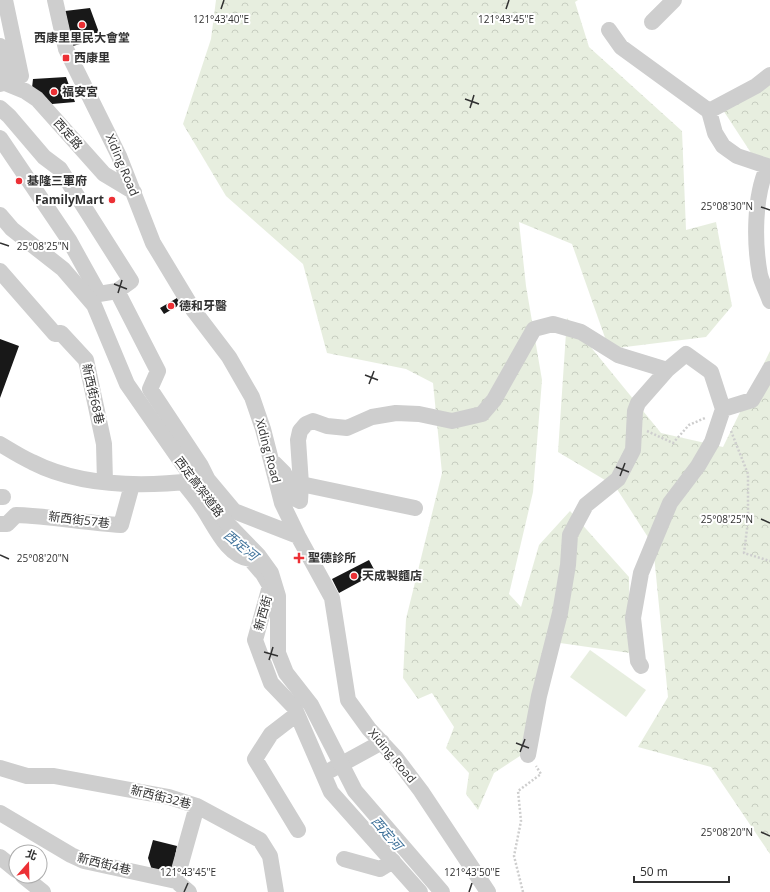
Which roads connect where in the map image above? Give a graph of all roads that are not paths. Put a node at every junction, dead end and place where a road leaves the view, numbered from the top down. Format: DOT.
graph roads {
  1 [pos="5,0"];
  2 [pos="55,0"];
  3 [pos="674,0"];
  4 [pos="652,22"];
  5 [pos="609,30"];
  6 [pos="0,46"];
  7 [pos="770,75"];
  8 [pos="0,82"];
  9 [pos="0,108"];
  10 [pos="709,111"];
  11 [pos="0,138"];
  12 [pos="769,168"];
  13 [pos="134,192"];
  14 [pos="0,215"];
  15 [pos="0,270"];
  16 [pos="116,291"];
  17 [pos="770,301"];
  18 [pos="770,369"];
  19 [pos="667,370"];
  20 [pos="723,409"];
  21 [pos="0,444"];
  22 [pos="269,457"];
  23 [pos="208,480"];
  24 [pos="105,482"];
  25 [pos="183,482"];
  26 [pos="301,484"];
  27 [pos="132,485"];
  28 [pos="415,508"];
  29 [pos="0,524"];
  30 [pos="298,536"];
  31 [pos="640,666"];
  32 [pos="297,714"];
  33 [pos="382,742"];
  34 [pos="528,754"];
  35 [pos="0,768"];
  36 [pos="324,774"];
  37 [pos="197,806"];
  38 [pos="0,813"];
  39 [pos="298,830"];
  40 [pos="0,857"];
  41 [pos="344,859"];
  42 [pos="393,862"];
  43 [pos="8,864"];
  44 [pos="176,880"];
  45 [pos="33,884"];
  46 [pos="43,892"];
  47 [pos="189,892"];
  48 [pos="276,892"];
  49 [pos="420,892"];
  50 [pos="442,892"];
  51 [pos="488,892"];
  1 -- 8 [label="street"];
  2 -- 13 [label="street, Xiding Road"];
  3 -- 4 [label="street"];
  5 -- 10 [label="street"];
  6 -- 8 [label="street"];
  7 -- 10 [label="street"];
  8 -- 13 [label="street, 西定路"];
  9 -- 16 [label="street"];
  10 -- 12 [label="street"];
  11 -- 16 [label="street"];
  12 -- 17 [label="street"];
  13 -- 22 [label="street, Xiding Road"];
  14 -- 50 [label="street, 西定高架道路, bridge"];
  15 -- 24 [label="street, 新西街68巷"];
  16 -- 23 [label="street"];
  18 -- 20 [label="street"];
  19 -- 20 [label="street"];
  19 -- 26 [label="street"];
  19 -- 34 [label="street"];
  20 -- 31 [label="street"];
  21 -- 24 [label="street"];
  22 -- 26 [label="street"];
  22 -- 30 [label="street, Xiding Road"];
  23 -- 25 [label="street"];
  23 -- 30 [label="street"];
  24 -- 27 [label="street"];
  25 -- 27 [label="street"];
  25 -- 32 [label="street, 新西街"];
  26 -- 28 [label="street"];
  27 -- 29 [label="street, 新西街57巷"];
  30 -- 33 [label="street, Xiding Road"];
  32 -- 36 [label="street, 新西街"];
  32 -- 39 [label="street"];
  33 -- 36 [label="street"];
  33 -- 51 [label="street, Xiding Road"];
  35 -- 37 [label="street, 新西街32巷"];
  36 -- 42 [label="street, 新西街"];
  37 -- 44 [label="street"];
  37 -- 48 [label="street, 新西街32巷"];
  38 -- 44 [label="street, 新西街4巷"];
  40 -- 43 [label="street"];
  41 -- 42 [label="street"];
  42 -- 49 [label="street, 新西街"];
  44 -- 47 [label="street"];
  45 -- 46 [label="street"];
}
